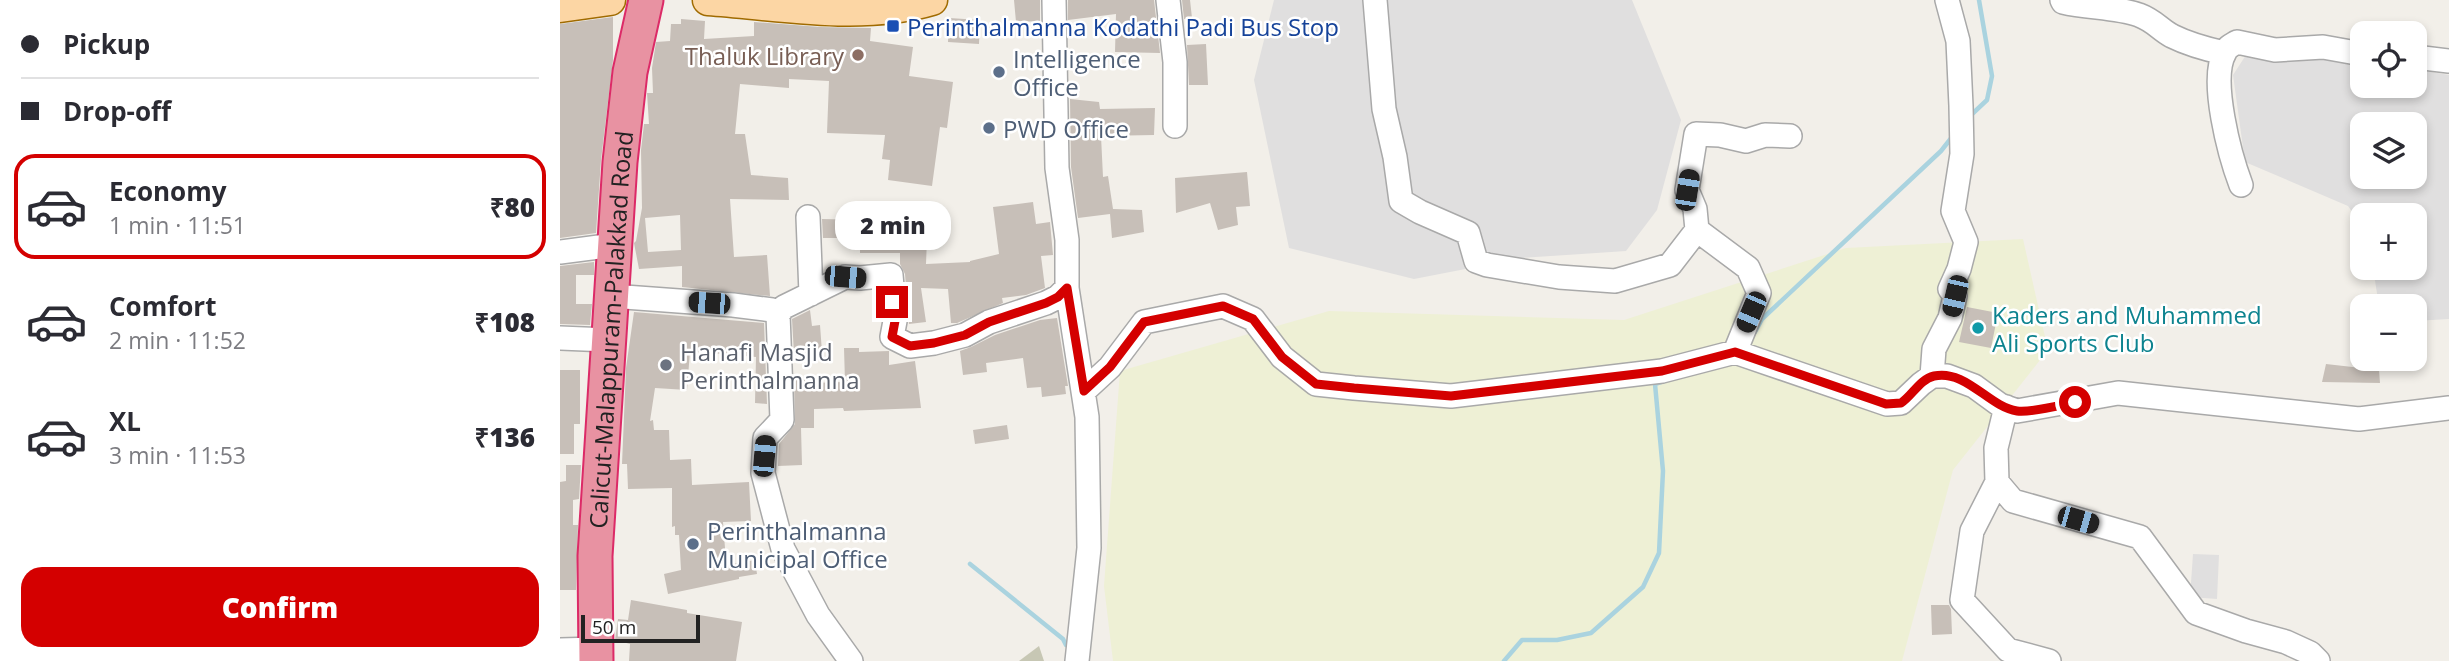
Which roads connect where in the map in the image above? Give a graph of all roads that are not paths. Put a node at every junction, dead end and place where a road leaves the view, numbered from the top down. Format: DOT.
graph roads {
  1 [pos="610,0"];
  2 [pos="646,0"];
  3 [pos="708,0"];
  4 [pos="932,0"];
  5 [pos="1054,0"];
  6 [pos="1167,0"];
  7 [pos="1375,0"];
  8 [pos="1947,0"];
  9 [pos="2062,0"];
  10 [pos="566,5"];
  11 [pos="2116,5"];
  12 [pos="2350,52"];
  13 [pos="2224,53"];
  14 [pos="2427,58"];
  15 [pos="2449,61"];
  16 [pos="1175,126"];
  17 [pos="1790,136"];
  18 [pos="2241,185"];
  19 [pos="808,217"];
  20 [pos="1698,230"];
  21 [pos="614,245"];
  22 [pos="560,252"];
  23 [pos="1067,288"];
  24 [pos="811,294"];
  25 [pos="611,296"];
  26 [pos="778,314"];
  27 [pos="560,338"];
  28 [pos="608,340"];
  29 [pos="1735,352"];
  30 [pos="1933,376"];
  31 [pos="1084,391"];
  32 [pos="2006,407"];
  33 [pos="2449,408"];
  34 [pos="1997,482"];
  35 [pos="560,649"];
  36 [pos="596,655"];
  37 [pos="851,661"];
  38 [pos="1077,661"];
  39 [pos="2049,661"];
  40 [pos="2318,661"];
  1 -- 10 [label="main road"];
  2 -- 21 [label="highway, Calicut-Malappuram-Palakkad Road"];
  3 -- 4 [label="main road"];
  5 -- 23 [label="street"];
  6 -- 16 [label="street"];
  7 -- 20 [label="street"];
  8 -- 30 [label="street"];
  9 -- 11 [label="street"];
  11 -- 13 [label="street"];
  12 -- 13 [label="street"];
  13 -- 18 [label="street"];
  14 -- 15 [label="street"];
  17 -- 20 [label="street"];
  19 -- 24 [label="street"];
  20 -- 29 [label="street"];
  21 -- 22 [label="street"];
  21 -- 25 [label="highway, Calicut-Malappuram-Palakkad Road"];
  23 -- 24 [label="street"];
  23 -- 31 [label="street"];
  24 -- 26 [label="street"];
  25 -- 26 [label="street"];
  25 -- 28 [label="highway, Calicut-Malappuram-Palakkad Road"];
  26 -- 37 [label="street"];
  27 -- 28 [label="street"];
  28 -- 36 [label="highway, Calicut-Malappuram-Palakkad Road"];
  29 -- 30 [label="street"];
  29 -- 31 [label="street"];
  30 -- 32 [label="street"];
  31 -- 38 [label="street"];
  32 -- 33 [label="street"];
  32 -- 34 [label="street"];
  34 -- 39 [label="street"];
  34 -- 40 [label="street"];
  35 -- 36 [label="street"];
}
